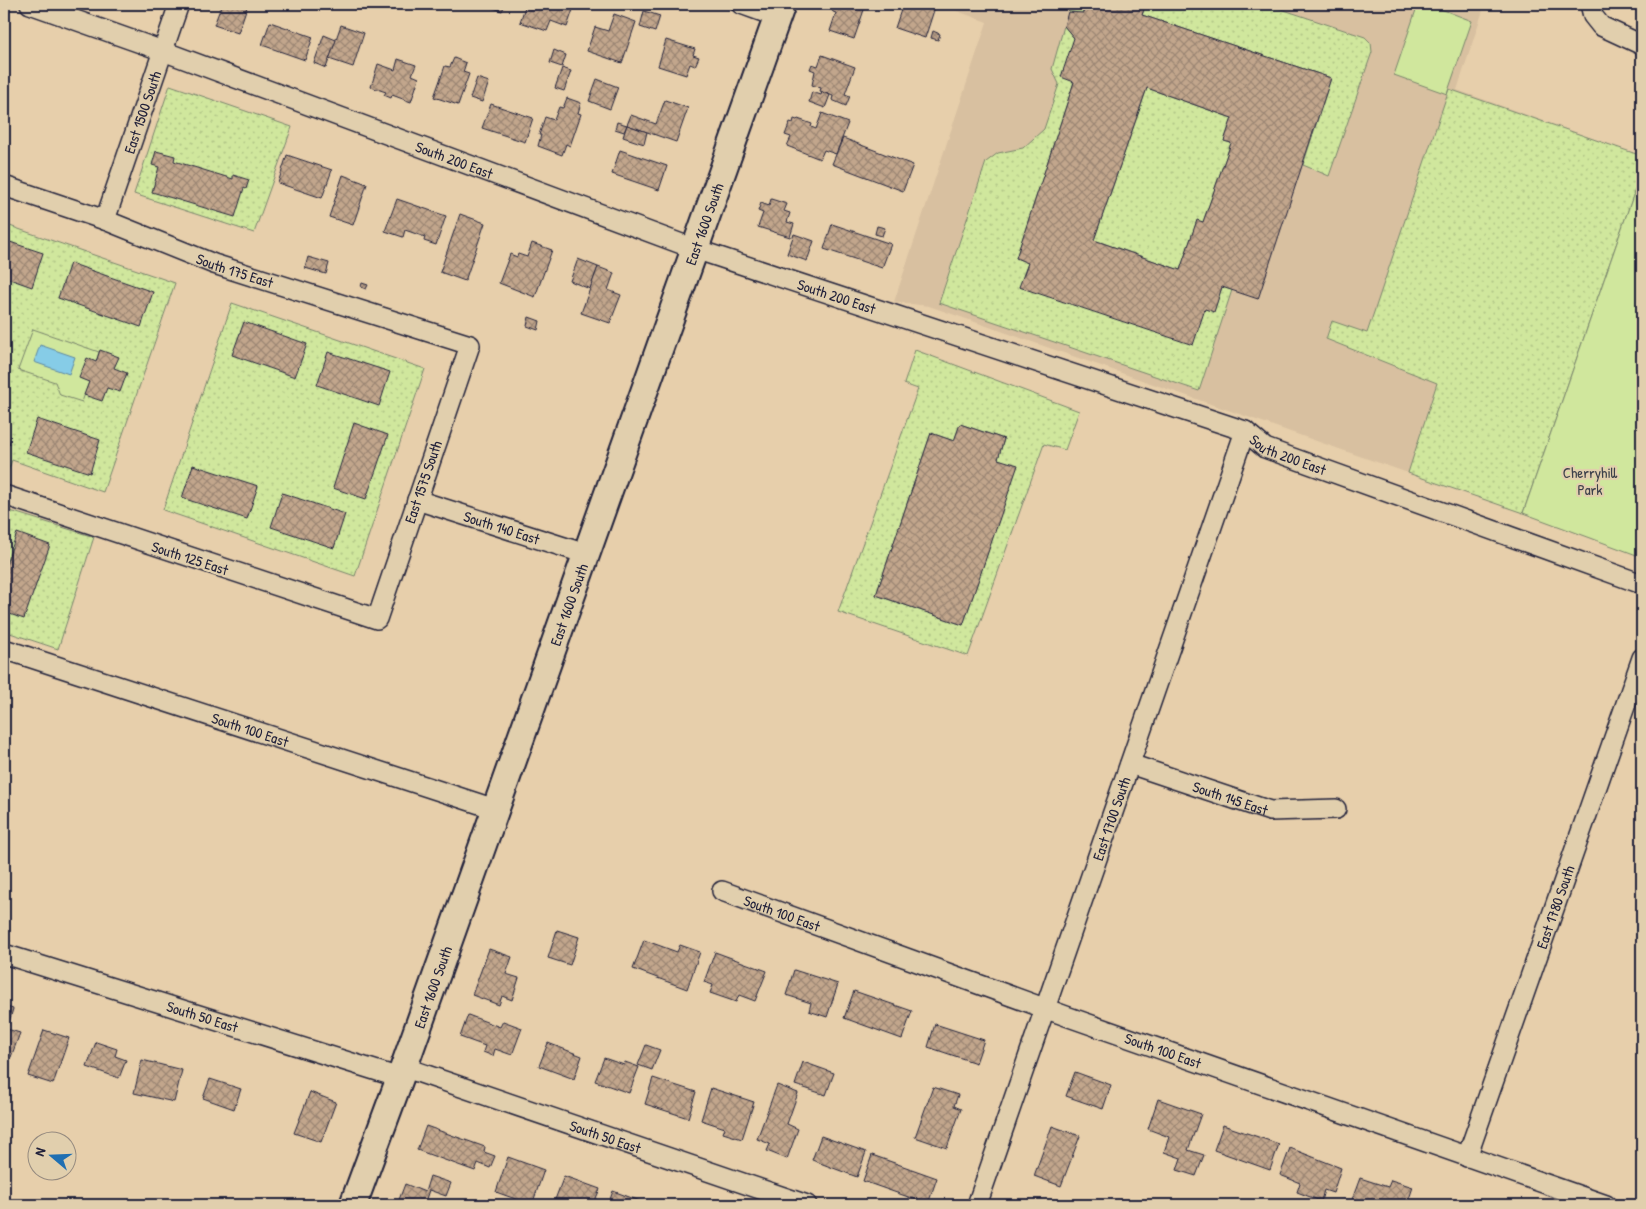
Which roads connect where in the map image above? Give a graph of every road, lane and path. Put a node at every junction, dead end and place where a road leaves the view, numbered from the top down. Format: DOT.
graph roads {
  1 [pos="30,4"];
  2 [pos="179,4"];
  3 [pos="741,4"];
  4 [pos="779,10"];
  5 [pos="1591,10"];
  6 [pos="1642,45"];
  7 [pos="163,51"];
  8 [pos="4,186"];
  9 [pos="105,220"];
  10 [pos="694,250"];
  11 [pos="470,345"];
  12 [pos="1245,431"];
  13 [pos="4,495"];
  14 [pos="417,500"];
  15 [pos="586,554"];
  16 [pos="1642,584"];
  17 [pos="377,619"];
  18 [pos="4,649"];
  19 [pos="1642,658"];
  20 [pos="1130,764"];
  21 [pos="495,809"];
  22 [pos="1336,810"];
  23 [pos="722,891"];
  24 [pos="4,954"];
  25 [pos="1045,1008"];
  26 [pos="401,1073"];
  27 [pos="1467,1157"];
  28 [pos="353,1205"];
  29 [pos="807,1205"];
  30 [pos="977,1205"];
  31 [pos="1606,1205"];
  1 -- 7 [label="street, South 200 East"];
  2 -- 7 [label="street, East 1500 South"];
  3 -- 4 [label="street"];
  4 -- 10 [label="street, East 1600 South"];
  5 -- 6 [label="street"];
  7 -- 9 [label="street, East 1500 South"];
  7 -- 10 [label="street, South 200 East"];
  8 -- 9 [label="street, South 175 East"];
  9 -- 11 [label="street, South 175 East"];
  10 -- 12 [label="street, South 200 East"];
  10 -- 15 [label="street, East 1600 South"];
  11 -- 14 [label="street, East 1575 South"];
  12 -- 16 [label="street, South 200 East"];
  12 -- 20 [label="street, East 1700 South"];
  13 -- 17 [label="street, South 125 East"];
  14 -- 15 [label="street, South 140 East"];
  14 -- 17 [label="street, East 1575 South"];
  15 -- 21 [label="street, East 1600 South"];
  18 -- 21 [label="street, South 100 East"];
  19 -- 27 [label="street, East 1780 South"];
  20 -- 22 [label="street, South 145 East"];
  20 -- 25 [label="street, East 1700 South"];
  21 -- 26 [label="street, East 1600 South"];
  23 -- 25 [label="street, South 100 East"];
  24 -- 26 [label="street, South 50 East"];
  25 -- 27 [label="street, South 100 East"];
  25 -- 30 [label="street, East 1700 South"];
  26 -- 28 [label="street, East 1600 South"];
  26 -- 29 [label="street, South 50 East"];
  27 -- 31 [label="street, South 100 East"];
}
